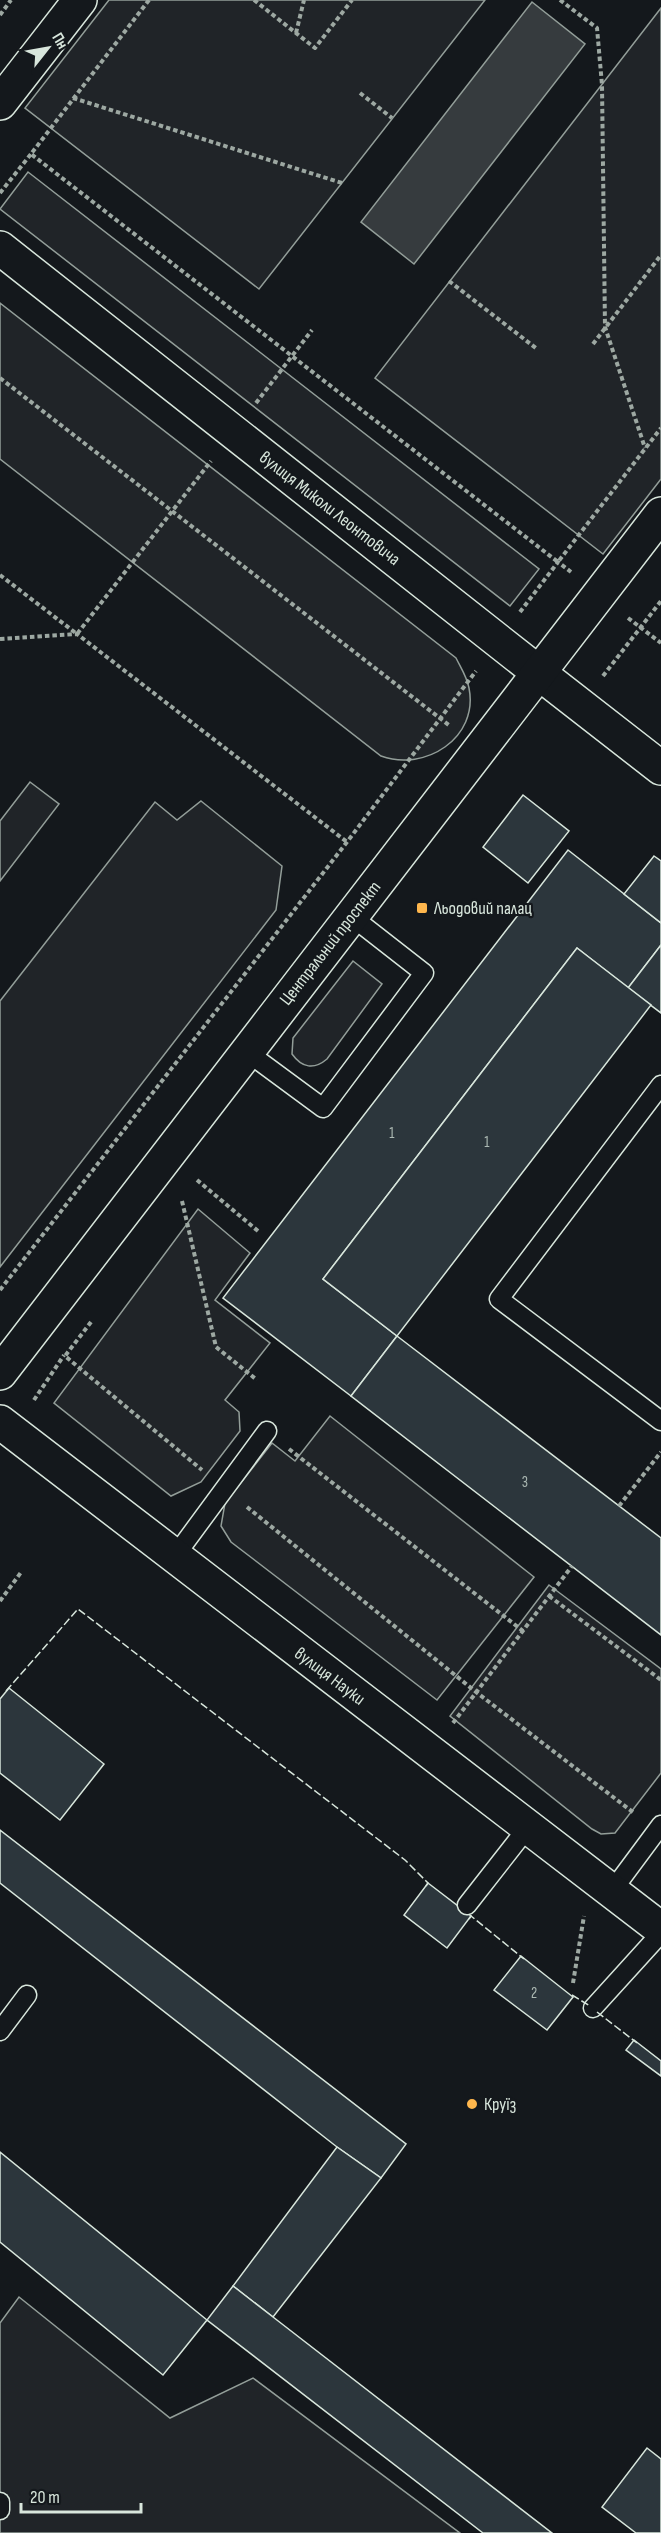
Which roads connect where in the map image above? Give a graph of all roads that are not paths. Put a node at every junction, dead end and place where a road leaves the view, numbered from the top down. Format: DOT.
graph roads {
  1 [pos="80,0"];
  2 [pos="0,103"];
  3 [pos="0,248"];
  4 [pos="661,514"];
  5 [pos="539,673"];
  6 [pos="661,768"];
  7 [pos="351,916"];
  8 [pos="247,1052"];
  9 [pos="661,1085"];
  10 [pos="0,1373"];
  11 [pos="661,1421"];
  12 [pos="0,1422"];
  13 [pos="267,1431"];
  14 [pos="175,1556"];
  15 [pos="528,1827"];
  16 [pos="659,1828"];
  17 [pos="601,1883"];
  18 [pos="467,1905"];
  19 [pos="661,1931"];
  20 [pos="27,1995"];
  21 [pos="595,2006"];
  22 [pos="0,2031"];
  23 [pos="0,2502"];
  24 [pos="0,2510"];
  1 -- 2 [label="street"];
  3 -- 5 [label="street, вулиця Миколи Леонтовича"];
  4 -- 5 [label="street, Центральний проспект"];
  5 -- 6 [label="street, вулиця Миколи Леонтовича"];
  5 -- 7 [label="street, Центральний проспект"];
  7 -- 8 [label="street, Центральний проспект"];
  7 -- 8 [label="lane"];
  8 -- 10 [label="street, Центральний проспект"];
  9 -- 11 [label="lane"];
  12 -- 14 [label="street, вулиця Науки"];
  13 -- 14 [label="lane"];
  14 -- 15 [label="street, вулиця Науки"];
  15 -- 17 [label="street, вулиця Науки"];
  15 -- 18 [label="lane"];
  16 -- 17 [label="lane"];
  17 -- 19 [label="street, вулиця Науки"];
  19 -- 21 [label="lane"];
  20 -- 22 [label="lane"];
  23 -- 24 [label="lane"];
}
